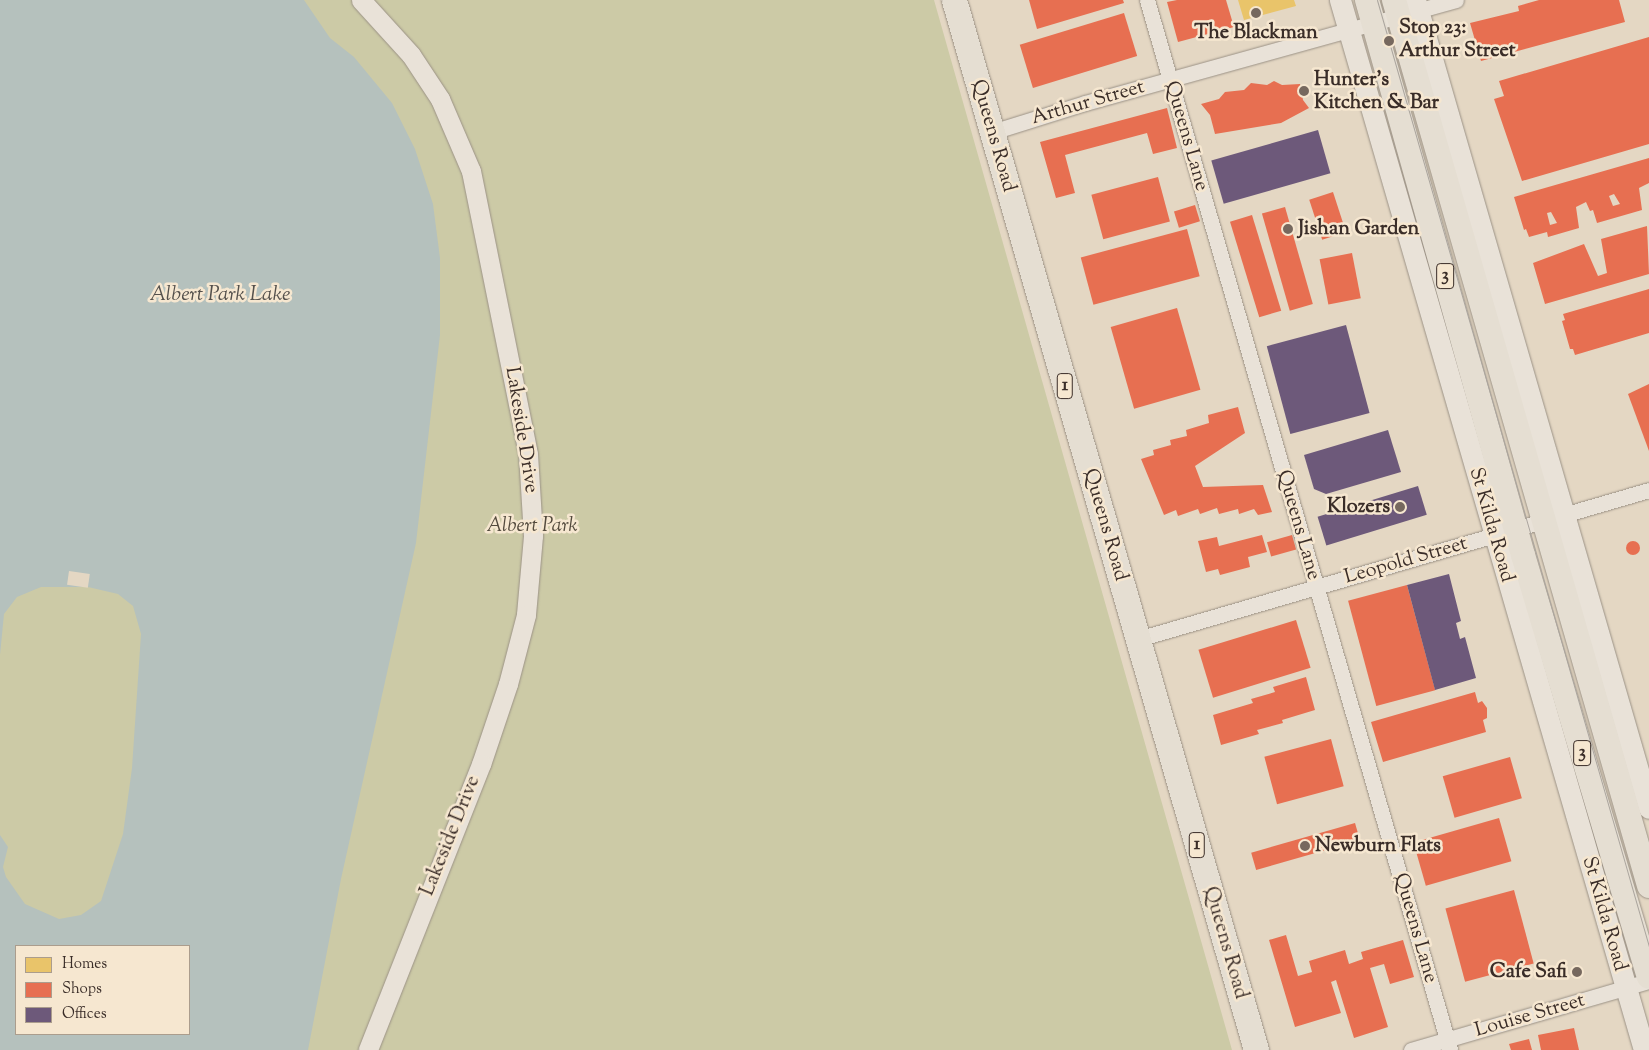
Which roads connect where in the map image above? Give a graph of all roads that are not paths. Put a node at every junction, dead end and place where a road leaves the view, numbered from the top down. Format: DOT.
graph roads {
  1 [pos="361,0"];
  2 [pos="954,0"];
  3 [pos="1147,0"];
  4 [pos="1340,0"];
  5 [pos="1367,0"];
  6 [pos="1456,0"];
  7 [pos="1398,12"];
  8 [pos="1349,30"];
  9 [pos="1170,79"];
  10 [pos="992,132"];
  11 [pos="1649,490"];
  12 [pos="1530,524"];
  13 [pos="1316,587"];
  14 [pos="1138,639"];
  15 [pos="1649,808"];
  16 [pos="1649,886"];
  17 [pos="1649,977"];
  18 [pos="1649,981"];
  19 [pos="1626,988"];
  20 [pos="1448,1045"];
  21 [pos="368,1050"];
  22 [pos="1256,1050"];
  23 [pos="1411,1050"];
  24 [pos="1644,1050"];
  1 -- 21 [label="street, Lakeside Drive"];
  2 -- 10 [label="highway, Queens Road / 1"];
  3 -- 9 [label="street, Queens Lane"];
  4 -- 8 [label="main road, St Kilda Road"];
  5 -- 7 [label="main road, St Kilda Road / 3"];
  6 -- 7 [label="street, Arthur Street"];
  7 -- 8 [label="street, Arthur Street"];
  7 -- 12 [label="main road, St Kilda Road / 3"];
  7 -- 12 [label="main road, St Kilda Road"];
  8 -- 9 [label="street, Arthur Street"];
  8 -- 12 [label="main road, St Kilda Road"];
  9 -- 10 [label="street, Arthur Street"];
  9 -- 13 [label="street, Queens Lane"];
  10 -- 14 [label="highway, Queens Road / 1"];
  11 -- 12 [label="street, Leopold Street"];
  12 -- 13 [label="street, Leopold Street"];
  12 -- 15 [label="main road, St Kilda Road"];
  12 -- 16 [label="main road, St Kilda Road / 3"];
  12 -- 17 [label="main road, St Kilda Road / 3"];
  12 -- 19 [label="main road, St Kilda Road"];
  13 -- 14 [label="street, Leopold Street"];
  13 -- 20 [label="street, Queens Lane"];
  14 -- 22 [label="highway, Queens Road / 1"];
  18 -- 19 [label="street, Louise Street"];
  19 -- 20 [label="street, Louise Street"];
  19 -- 24 [label="main road, St Kilda Road"];
  20 -- 23 [label="street, Louise Street"];
}
